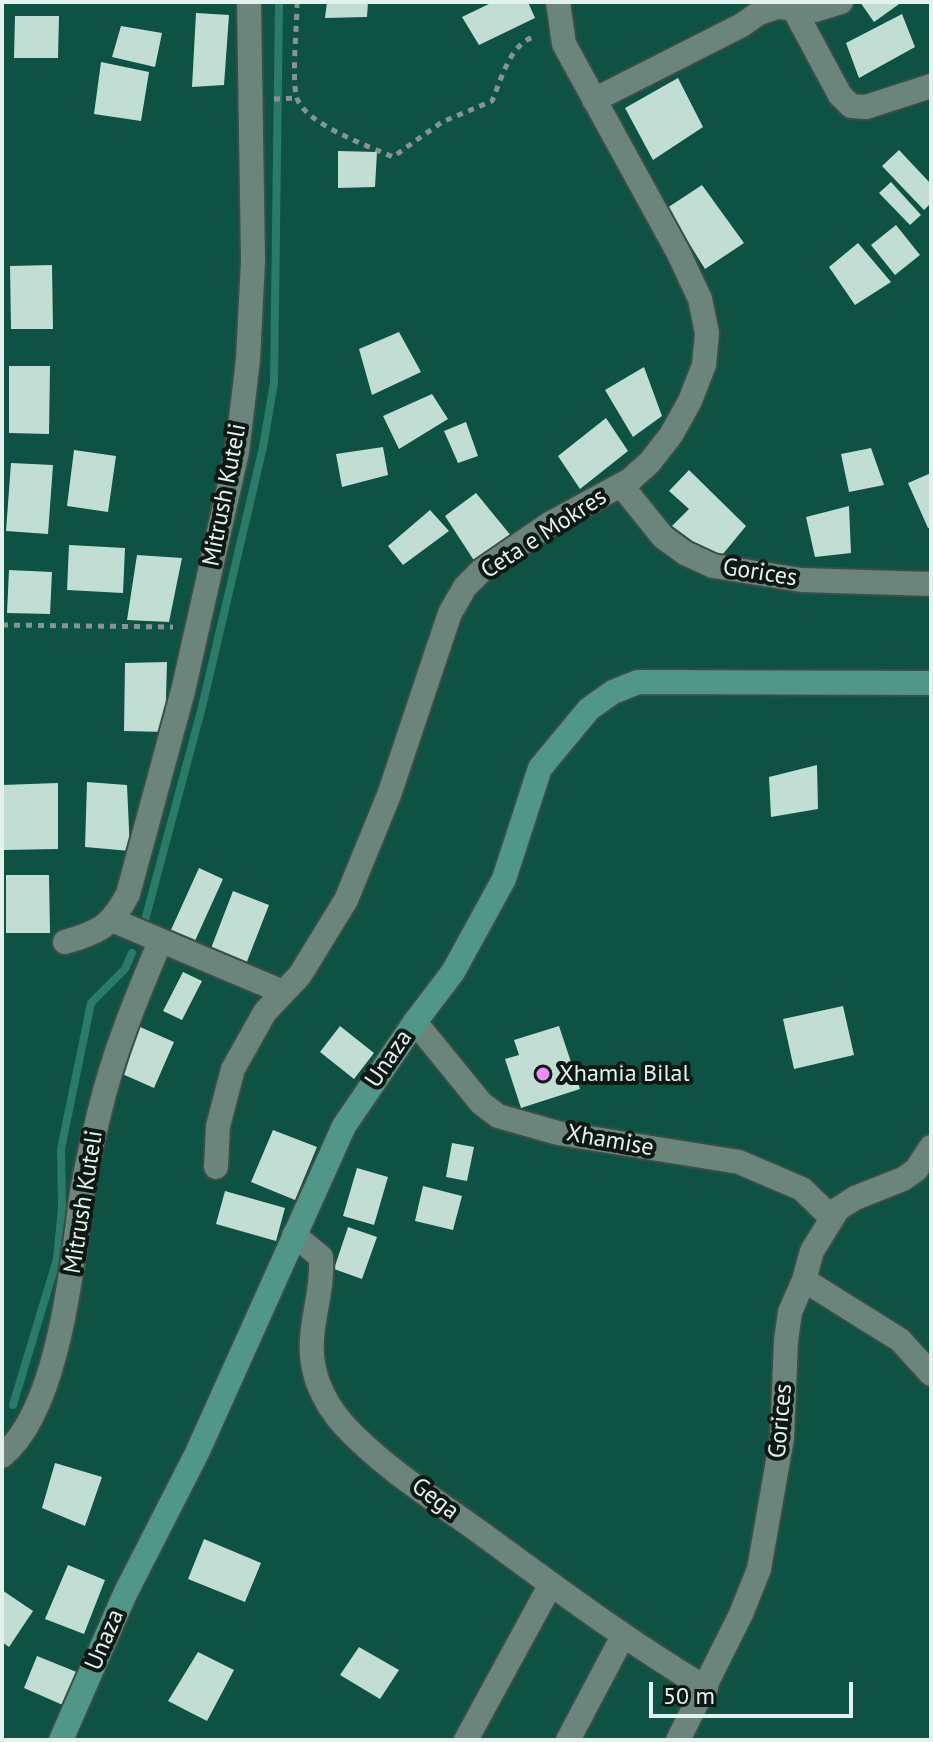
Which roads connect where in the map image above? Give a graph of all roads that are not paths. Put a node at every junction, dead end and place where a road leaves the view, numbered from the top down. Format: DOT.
graph roads {
  1 [pos="249,2"];
  2 [pos="558,2"];
  3 [pos="841,2"];
  4 [pos="792,6"];
  5 [pos="931,86"];
  6 [pos="594,100"];
  7 [pos="621,485"];
  8 [pos="931,584"];
  9 [pos="931,683"];
  10 [pos="112,920"];
  11 [pos="65,942"];
  12 [pos="160,942"];
  13 [pos="283,992"];
  14 [pos="415,1022"];
  15 [pos="931,1147"];
  16 [pos="216,1167"];
  17 [pos="832,1218"];
  18 [pos="294,1235"];
  19 [pos="804,1280"];
  20 [pos="931,1374"];
  21 [pos="2,1456"];
  22 [pos="551,1584"];
  23 [pos="623,1636"];
  24 [pos="706,1688"];
  25 [pos="679,1739"];
  26 [pos="61,1740"];
  27 [pos="466,1740"];
  28 [pos="568,1740"];
  1 -- 10 [label="street, Mitrush Kuteli"];
  2 -- 6 [label="street, Ceta e Mokres"];
  3 -- 4 [label="street"];
  4 -- 5 [label="street"];
  4 -- 6 [label="street"];
  6 -- 7 [label="street, Ceta e Mokres"];
  7 -- 8 [label="street, Gorices"];
  7 -- 13 [label="street, Ceta e Mokres"];
  9 -- 14 [label="main road, Unaza"];
  10 -- 11 [label="street"];
  10 -- 12 [label="street"];
  12 -- 13 [label="street"];
  12 -- 21 [label="street, Mitrush Kuteli"];
  13 -- 16 [label="street, Ceta e Mokres"];
  14 -- 17 [label="street, Xhamise"];
  14 -- 18 [label="main road, Unaza"];
  15 -- 17 [label="street, Gorices"];
  17 -- 19 [label="street, Gorices"];
  18 -- 22 [label="street, Gega"];
  18 -- 26 [label="main road, Unaza"];
  19 -- 20 [label="street"];
  19 -- 24 [label="street, Gorices"];
  22 -- 23 [label="street, Gega"];
  22 -- 27 [label="street"];
  23 -- 24 [label="street, Gega"];
  23 -- 28 [label="street"];
  24 -- 25 [label="street, Gorices"];
}
